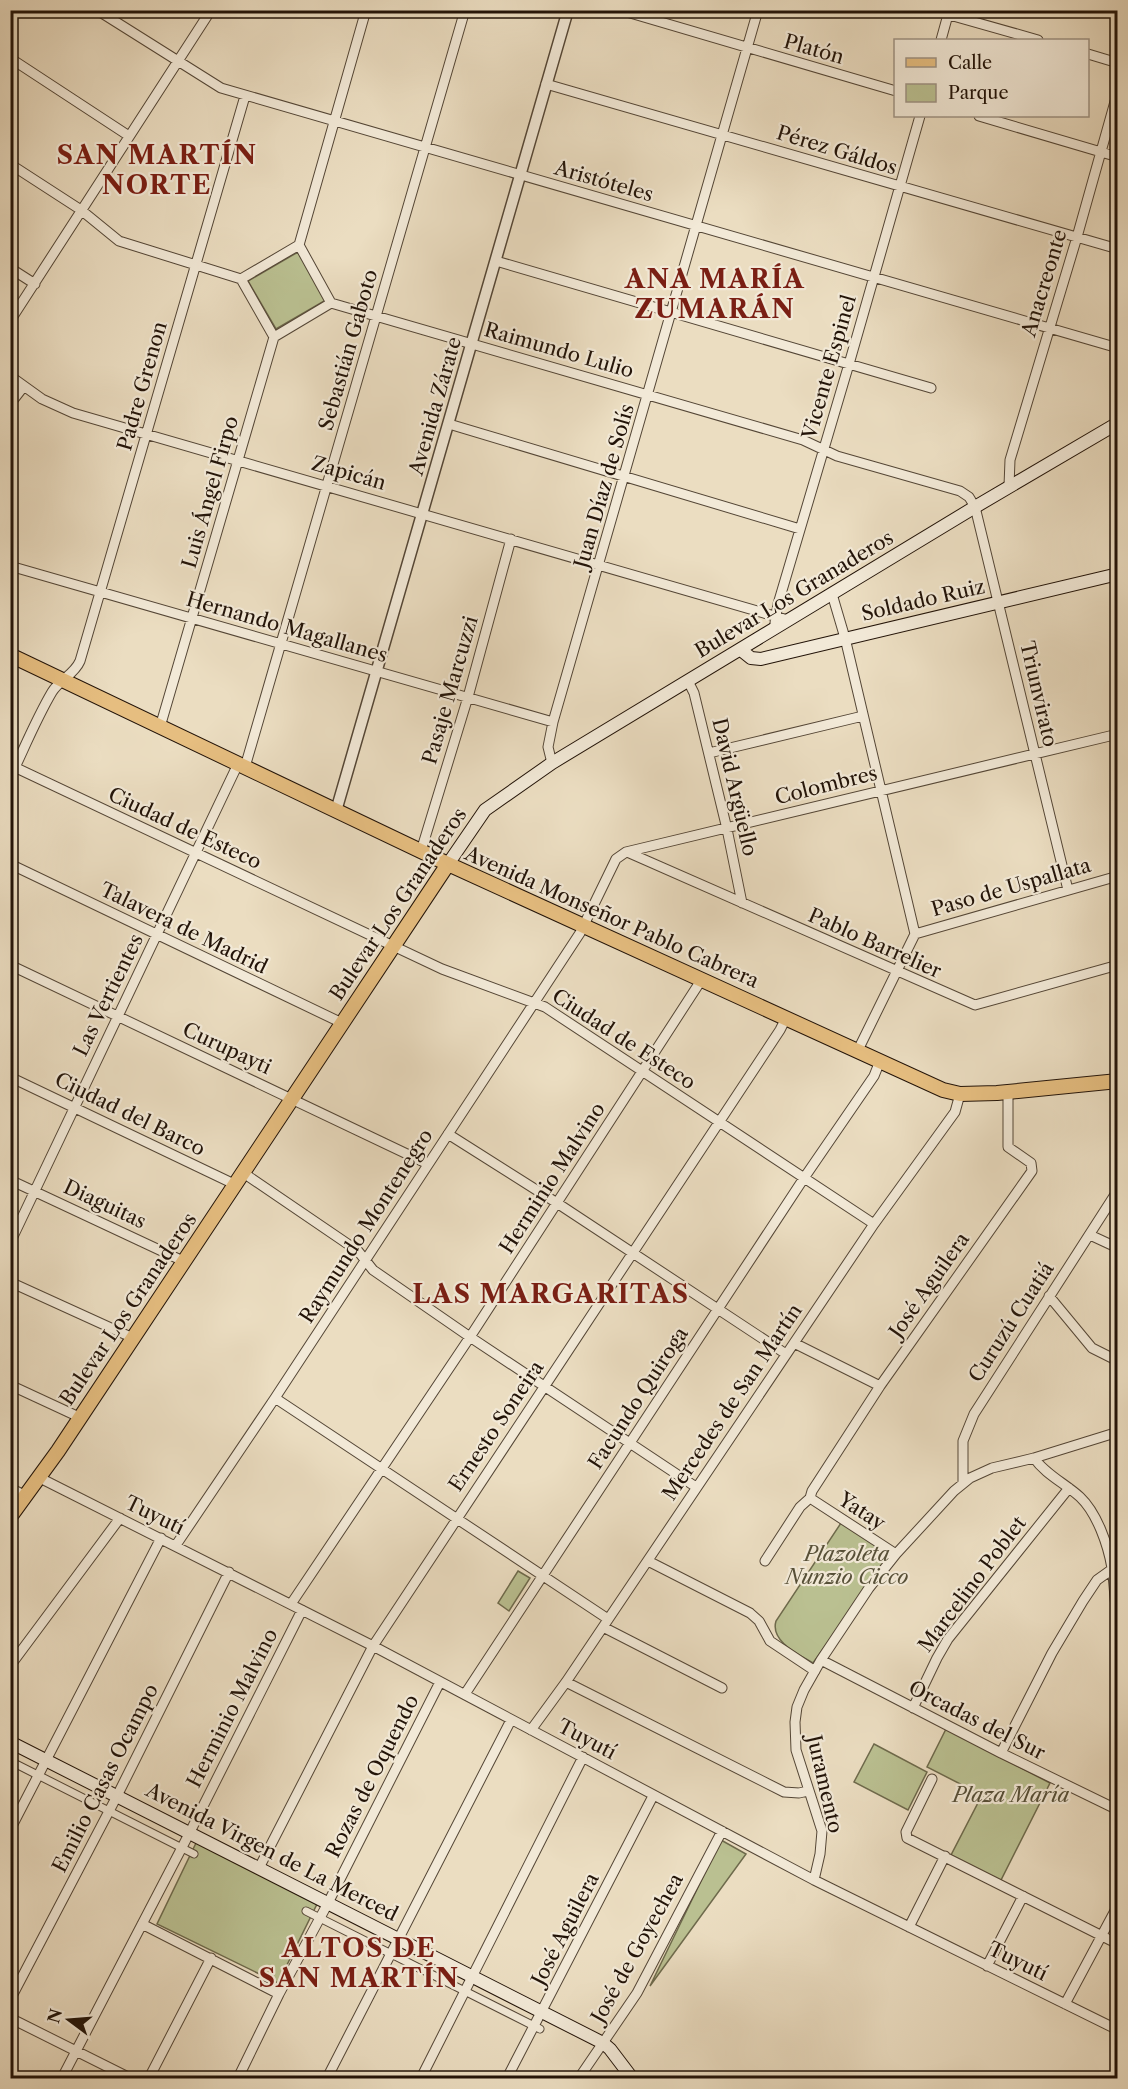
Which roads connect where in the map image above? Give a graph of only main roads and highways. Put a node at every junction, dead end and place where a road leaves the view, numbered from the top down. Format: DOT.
graph roads {
  1 [pos="1117,426"];
  2 [pos="1118,574"];
  3 [pos="741,650"];
  4 [pos="10,655"];
  5 [pos="448,864"];
  6 [pos="1118,1081"];
  7 [pos="10,1517"];
  8 [pos="10,1742"];
  9 [pos="632,2079"];
  1 -- 3 [label="main road, Bulevar Los Granaderos"];
  2 -- 3 [label="main road, Soldado Ruiz"];
  3 -- 5 [label="main road, Bulevar Los Granaderos"];
  4 -- 5 [label="main road, Avenida Monseñor Pablo Cabrera"];
  5 -- 6 [label="main road, Avenida Monseñor Pablo Cabrera"];
  5 -- 7 [label="main road, Bulevar Los Granaderos"];
  8 -- 9 [label="main road, Avenida Virgen de La Merced"];
}
